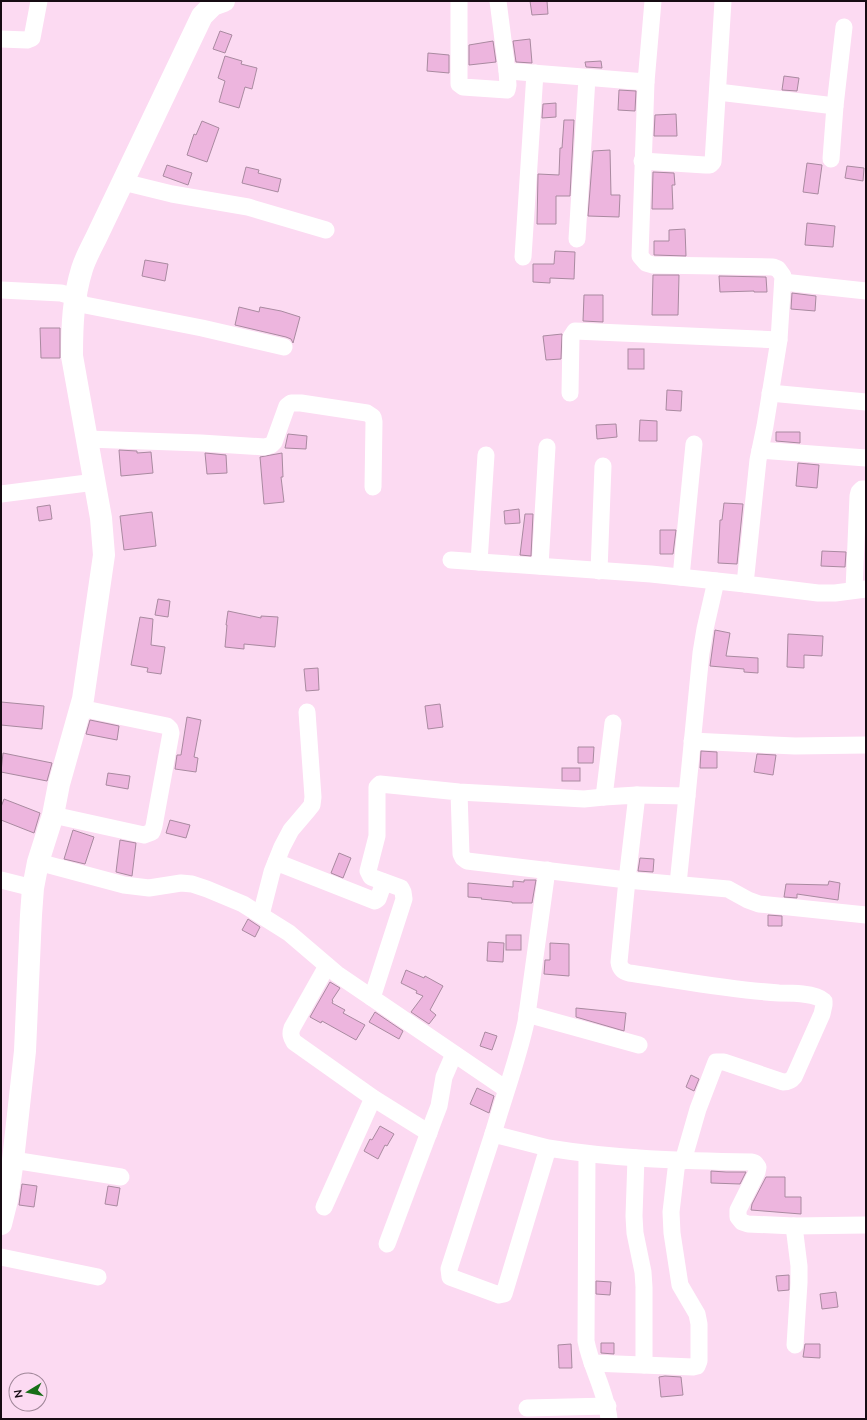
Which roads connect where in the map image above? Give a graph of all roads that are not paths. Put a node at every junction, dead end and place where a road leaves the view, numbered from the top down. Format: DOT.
graph roads {
  1 [pos="39,1"];
  2 [pos="459,1"];
  3 [pos="498,1"];
  4 [pos="653,1"];
  5 [pos="724,1"];
  6 [pos="215,2"];
  7 [pos="844,27"];
  8 [pos="1,39"];
  9 [pos="507,72"];
  10 [pos="535,73"];
  11 [pos="588,78"];
  12 [pos="646,82"];
  13 [pos="718,92"];
  14 [pos="835,106"];
  15 [pos="831,159"];
  16 [pos="642,162"];
  17 [pos="123,182"];
  18 [pos="326,230"];
  19 [pos="577,239"];
  20 [pos="523,257"];
  21 [pos="783,282"];
  22 [pos="1,290"];
  23 [pos="866,291"];
  24 [pos="75,299"];
  25 [pos="779,340"];
  26 [pos="284,347"];
  27 [pos="570,393"];
  28 [pos="770,393"];
  29 [pos="866,402"];
  30 [pos="87,439"];
  31 [pos="694,444"];
  32 [pos="547,448"];
  33 [pos="760,450"];
  34 [pos="486,455"];
  35 [pos="866,458"];
  36 [pos="603,466"];
  37 [pos="95,482"];
  38 [pos="373,487"];
  39 [pos="866,489"];
  40 [pos="1,494"];
  41 [pos="451,560"];
  42 [pos="479,562"];
  43 [pos="540,566"];
  44 [pos="599,571"];
  45 [pos="681,577"];
  46 [pos="716,581"];
  47 [pos="745,584"];
  48 [pos="860,590"];
  49 [pos="80,708"];
  50 [pos="307,712"];
  51 [pos="613,723"];
  52 [pos="692,741"];
  53 [pos="866,745"];
  54 [pos="459,792"];
  55 [pos="637,795"];
  56 [pos="686,796"];
  57 [pos="604,797"];
  58 [pos="53,815"];
  59 [pos="38,862"];
  60 [pos="276,862"];
  61 [pos="548,870"];
  62 [pos="1,880"];
  63 [pos="627,880"];
  64 [pos="384,882"];
  65 [pos="678,884"];
  66 [pos="33,888"];
  67 [pos="261,915"];
  68 [pos="866,915"];
  69 [pos="327,966"];
  70 [pos="372,998"];
  71 [pos="527,1014"];
  72 [pos="639,1045"];
  73 [pos="454,1054"];
  74 [pos="506,1089"];
  75 [pos="373,1098"];
  76 [pos="429,1133"];
  77 [pos="493,1134"];
  78 [pos="548,1148"];
  79 [pos="587,1155"];
  80 [pos="636,1158"];
  81 [pos="13,1160"];
  82 [pos="680,1161"];
  83 [pos="121,1177"];
  84 [pos="324,1207"];
  85 [pos="1,1224"];
  86 [pos="866,1225"];
  87 [pos="794,1226"];
  88 [pos="387,1244"];
  89 [pos="1,1257"];
  90 [pos="98,1277"];
  91 [pos="795,1345"];
  92 [pos="592,1363"];
  93 [pos="644,1365"];
  94 [pos="527,1408"];
  95 [pos="608,1413"];
  1 -- 8 [label="street"];
  2 -- 9 [label="street"];
  3 -- 9 [label="street"];
  4 -- 12 [label="street"];
  5 -- 13 [label="street"];
  6 -- 17 [label="street"];
  7 -- 14 [label="street"];
  9 -- 10 [label="street"];
  10 -- 11 [label="street"];
  10 -- 20 [label="street"];
  11 -- 12 [label="street"];
  11 -- 19 [label="street"];
  12 -- 16 [label="street"];
  13 -- 14 [label="street"];
  13 -- 16 [label="street"];
  14 -- 15 [label="street"];
  16 -- 21 [label="street"];
  17 -- 18 [label="street"];
  17 -- 24 [label="street"];
  21 -- 23 [label="street"];
  21 -- 25 [label="street"];
  22 -- 24 [label="street"];
  24 -- 26 [label="street"];
  24 -- 30 [label="street"];
  25 -- 27 [label="street"];
  25 -- 28 [label="street"];
  28 -- 29 [label="street"];
  28 -- 33 [label="street"];
  30 -- 37 [label="street"];
  30 -- 38 [label="street"];
  31 -- 45 [label="street"];
  32 -- 43 [label="street"];
  33 -- 35 [label="street"];
  33 -- 47 [label="street"];
  34 -- 42 [label="street"];
  36 -- 44 [label="street"];
  37 -- 40 [label="street"];
  37 -- 49 [label="street"];
  39 -- 48 [label="street"];
  41 -- 42 [label="street"];
  42 -- 43 [label="street"];
  43 -- 44 [label="street"];
  44 -- 45 [label="street"];
  45 -- 46 [label="street"];
  46 -- 47 [label="street"];
  46 -- 52 [label="street"];
  47 -- 48 [label="street"];
  49 -- 58 [label="street"];
  49 -- 58 [label="street"];
  50 -- 60 [label="street"];
  51 -- 57 [label="street"];
  52 -- 53 [label="street"];
  52 -- 56 [label="street"];
  54 -- 57 [label="street"];
  54 -- 61 [label="street"];
  54 -- 64 [label="street"];
  55 -- 56 [label="street"];
  55 -- 57 [label="street"];
  55 -- 63 [label="street"];
  56 -- 65 [label="street"];
  58 -- 59 [label="street"];
  59 -- 66 [label="street"];
  59 -- 67 [label="street"];
  60 -- 64 [label="street"];
  60 -- 67 [label="street"];
  61 -- 63 [label="street"];
  61 -- 71 [label="street"];
  62 -- 66 [label="street"];
  63 -- 65 [label="street"];
  63 -- 82 [label="street"];
  64 -- 70 [label="street"];
  65 -- 68 [label="street"];
  66 -- 81 [label="street"];
  67 -- 69 [label="street"];
  69 -- 70 [label="street"];
  69 -- 75 [label="street"];
  70 -- 73 [label="street"];
  71 -- 72 [label="street"];
  71 -- 74 [label="street"];
  73 -- 74 [label="street"];
  73 -- 76 [label="street"];
  74 -- 77 [label="street"];
  75 -- 76 [label="street"];
  75 -- 84 [label="street"];
  76 -- 88 [label="street"];
  77 -- 78 [label="street"];
  77 -- 78 [label="street"];
  78 -- 79 [label="street"];
  79 -- 80 [label="street"];
  79 -- 92 [label="street"];
  80 -- 82 [label="street"];
  80 -- 93 [label="street"];
  81 -- 83 [label="street"];
  81 -- 85 [label="street"];
  82 -- 87 [label="street"];
  82 -- 93 [label="street"];
  86 -- 87 [label="street"];
  87 -- 91 [label="street"];
  89 -- 90 [label="street"];
  92 -- 93 [label="street"];
  92 -- 95 [label="street"];
  94 -- 95 [label="street"];
}
